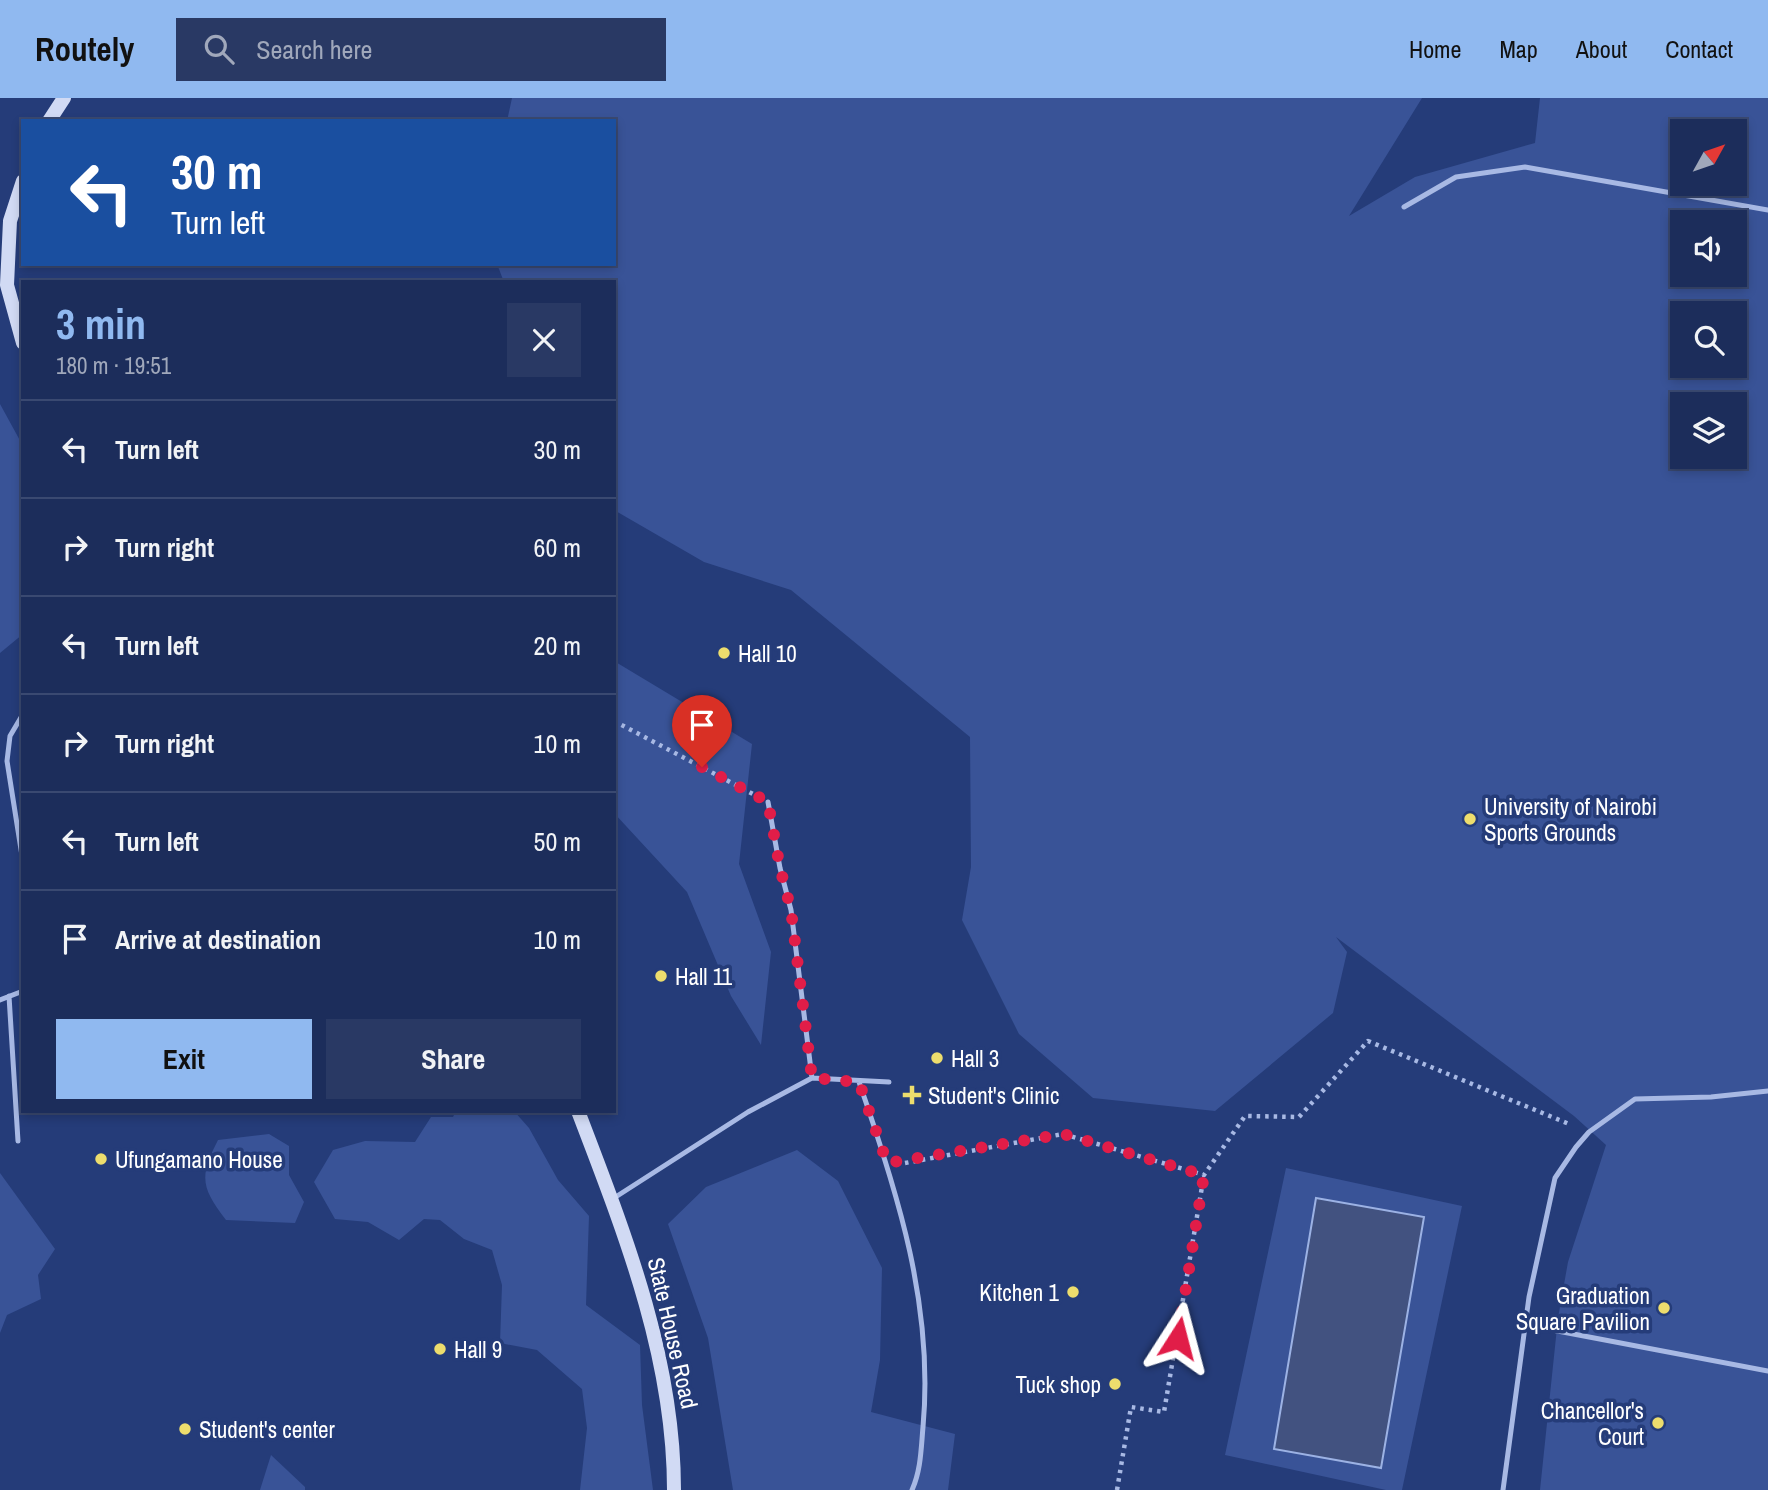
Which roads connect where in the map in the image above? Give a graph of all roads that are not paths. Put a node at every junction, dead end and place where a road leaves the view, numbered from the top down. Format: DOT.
graph roads {
  1 [pos="64,98"];
  2 [pos="50,119"];
  3 [pos="21,187"];
  4 [pos="1404,207"];
  5 [pos="1768,210"];
  6 [pos="21,336"];
  7 [pos="21,718"];
  8 [pos="768,802"];
  9 [pos="21,849"];
  10 [pos="21,992"];
  11 [pos="9,996"];
  12 [pos="0,1000"];
  13 [pos="812,1078"];
  14 [pos="859,1082"];
  15 [pos="889,1082"];
  16 [pos="1768,1091"];
  17 [pos="579,1113"];
  18 [pos="18,1141"];
  19 [pos="612,1200"];
  20 [pos="1526,1325"];
  21 [pos="1768,1371"];
  22 [pos="674,1490"];
  23 [pos="912,1490"];
  24 [pos="1503,1490"];
  1 -- 2 [label="street"];
  3 -- 6 [label="street"];
  4 -- 5 [label="lane"];
  7 -- 9 [label="lane"];
  8 -- 13 [label="lane"];
  10 -- 11 [label="lane"];
  11 -- 12 [label="lane"];
  11 -- 18 [label="lane"];
  13 -- 14 [label="lane"];
  13 -- 19 [label="lane"];
  14 -- 15 [label="lane"];
  14 -- 23 [label="lane"];
  16 -- 20 [label="lane"];
  17 -- 19 [label="street, State House Road"];
  19 -- 22 [label="street, State House Road"];
  20 -- 21 [label="lane"];
  20 -- 24 [label="lane"];
}
